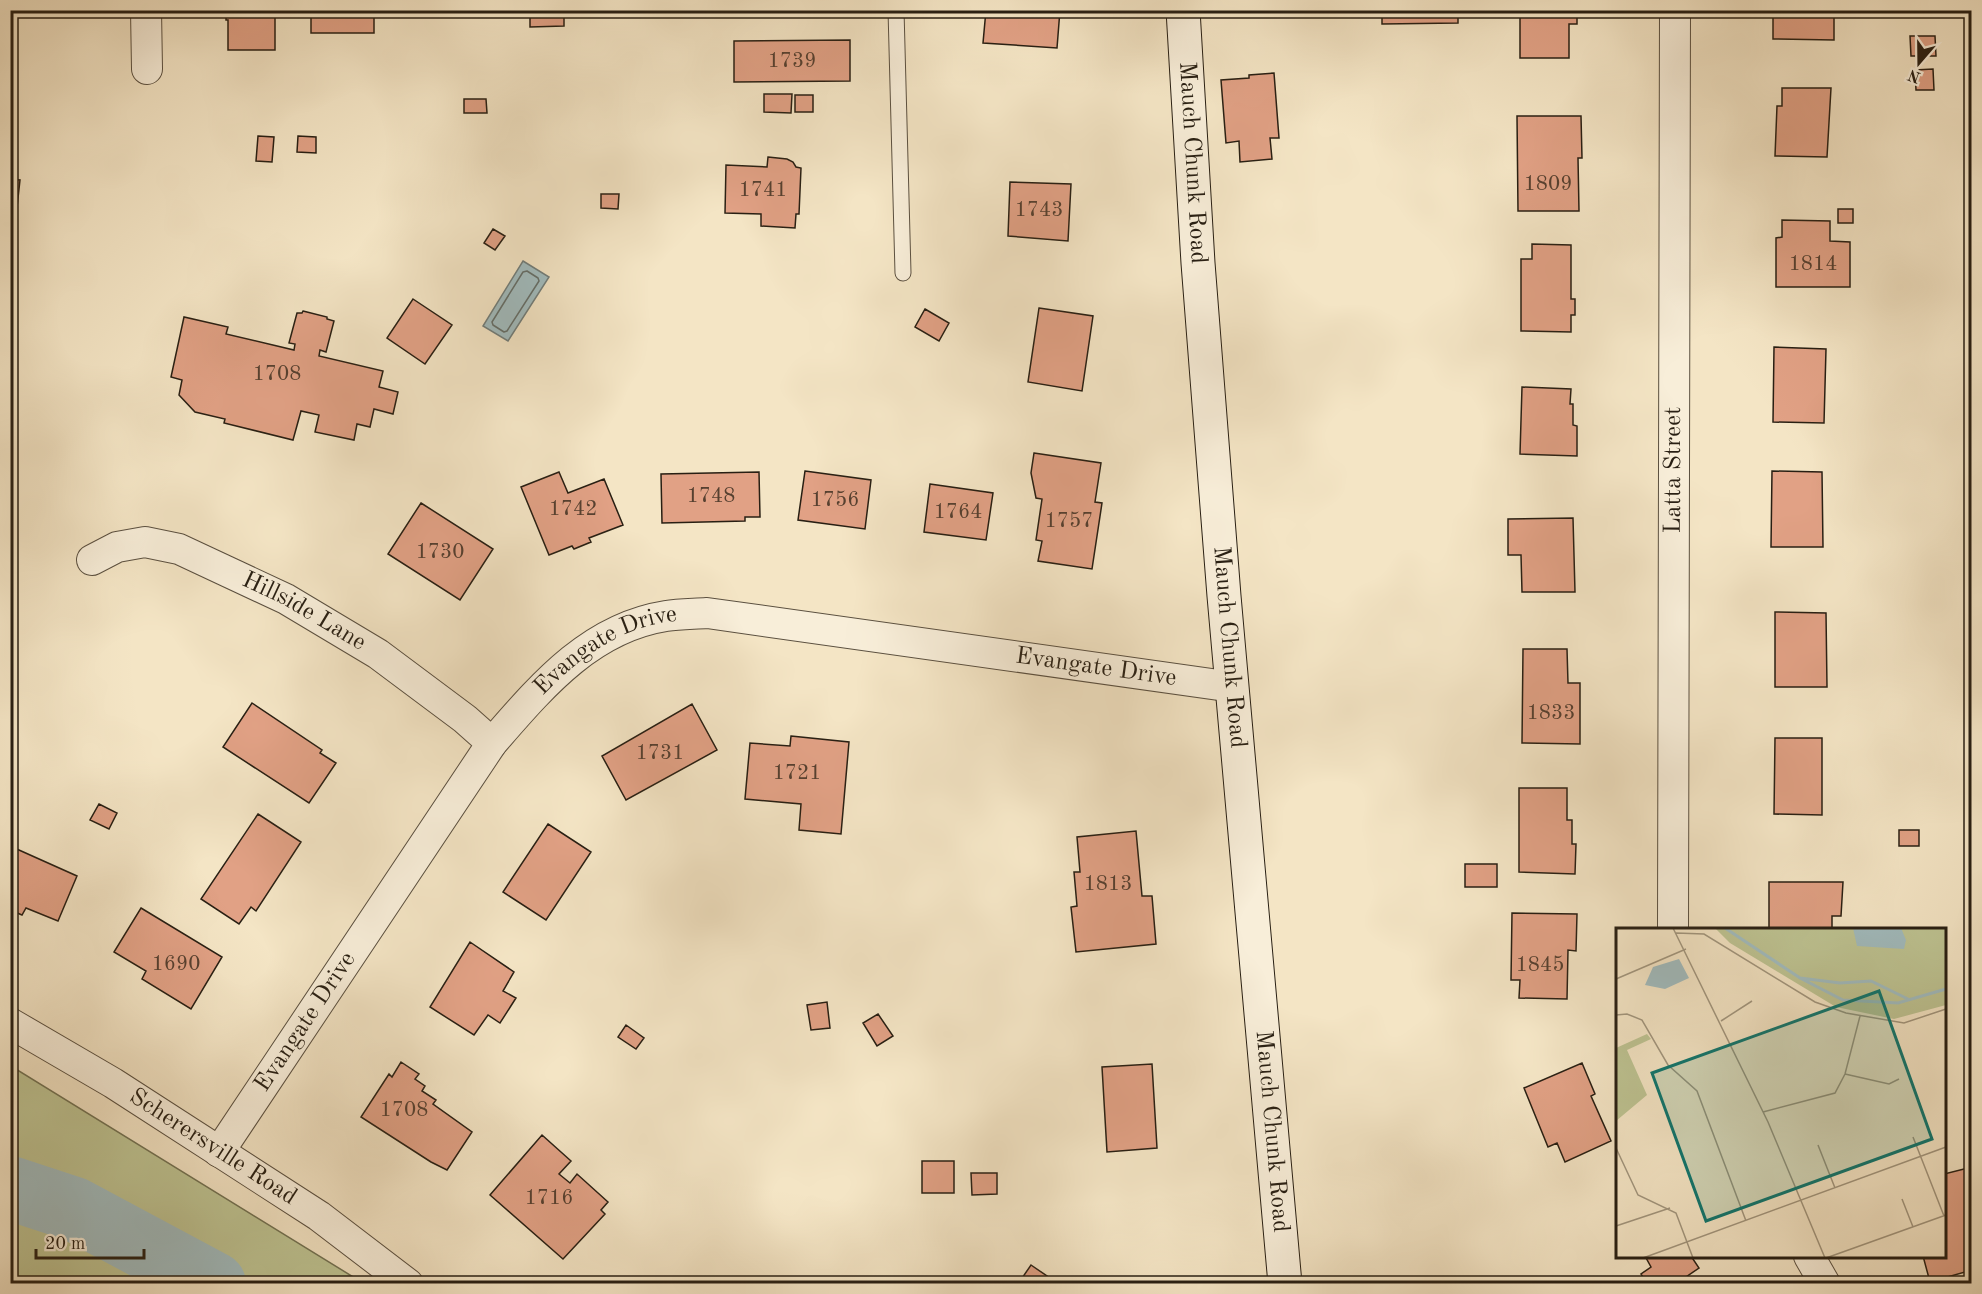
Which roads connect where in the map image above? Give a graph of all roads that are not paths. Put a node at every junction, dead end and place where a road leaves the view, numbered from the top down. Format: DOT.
graph roads {
  1 [pos="146,10"];
  2 [pos="896,10"];
  3 [pos="1183,10"];
  4 [pos="1675,10"];
  5 [pos="147,69"];
  6 [pos="903,273"];
  7 [pos="92,560"];
  8 [pos="1233,687"];
  9 [pos="492,743"];
  10 [pos="1673,928"];
  11 [pos="10,1023"];
  12 [pos="219,1152"];
  13 [pos="1810,1258"];
  14 [pos="408,1284"];
  15 [pos="1285,1284"];
  16 [pos="1825,1284"];
  1 -- 5 [label="street"];
  2 -- 6 [label="lane"];
  3 -- 8 [label="main road, Mauch Chunk Road"];
  4 -- 10 [label="street, Latta Street"];
  7 -- 9 [label="street, Hillside Lane"];
  8 -- 9 [label="street, Evangate Drive"];
  8 -- 15 [label="main road, Mauch Chunk Road"];
  9 -- 12 [label="street, Evangate Drive"];
  11 -- 12 [label="street, Scherersville Road"];
  12 -- 14 [label="street, Scherersville Road"];
  13 -- 16 [label="street"];
}
